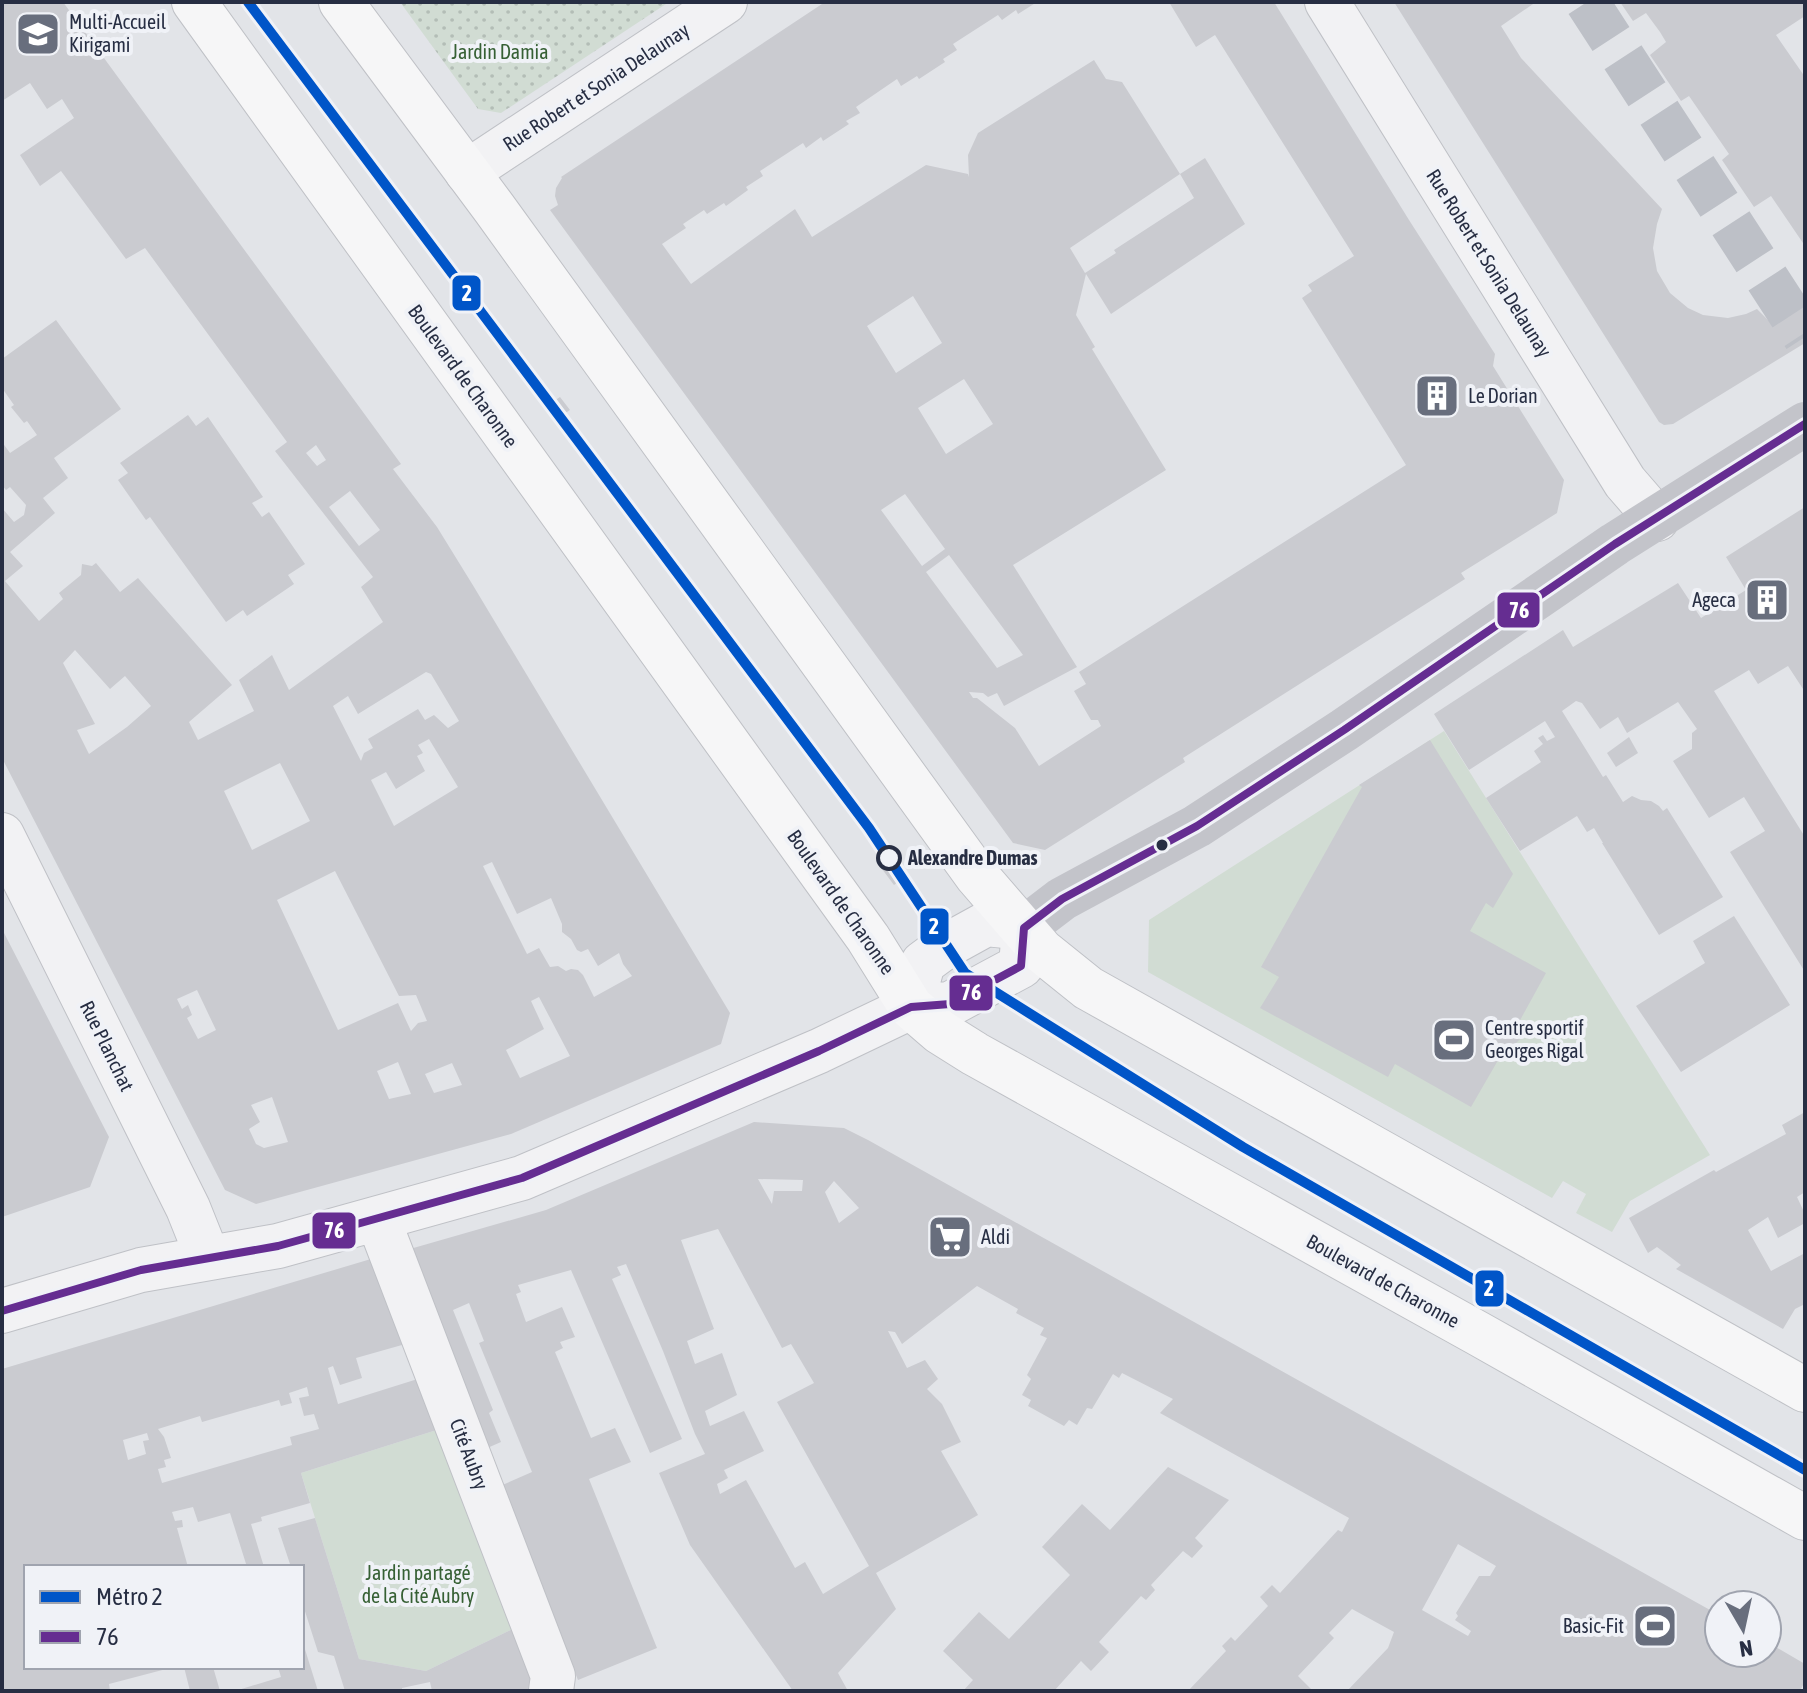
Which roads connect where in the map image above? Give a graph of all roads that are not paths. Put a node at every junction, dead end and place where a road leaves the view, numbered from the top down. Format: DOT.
graph roads {
  1 [pos="194,2"];
  2 [pos="341,2"];
  3 [pos="725,2"];
  4 [pos="1327,2"];
  5 [pos="467,172"];
  6 [pos="1805,424"];
  7 [pos="1657,519"];
  8 [pos="2,835"];
  9 [pos="1024,928"];
  10 [pos="911,1007"];
  11 [pos="378,1219"];
  12 [pos="208,1258"];
  13 [pos="2,1311"];
  14 [pos="1805,1390"];
  15 [pos="1805,1518"];
  16 [pos="551,1691"];
  1 -- 10 [label="main road, Boulevard de Charonne"];
  2 -- 5 [label="main road"];
  3 -- 5 [label="street, Rue Robert et Sonia Delaunay"];
  4 -- 7 [label="street, Rue Robert et Sonia Delaunay"];
  5 -- 9 [label="main road"];
  6 -- 7 [label="street"];
  7 -- 9 [label="street"];
  8 -- 12 [label="street, Rue Planchat"];
  9 -- 10 [label="street"];
  9 -- 14 [label="main road"];
  10 -- 11 [label="street"];
  10 -- 15 [label="main road, Boulevard de Charonne"];
  11 -- 12 [label="street"];
  11 -- 16 [label="street, Cité Aubry"];
  12 -- 13 [label="street"];
}
